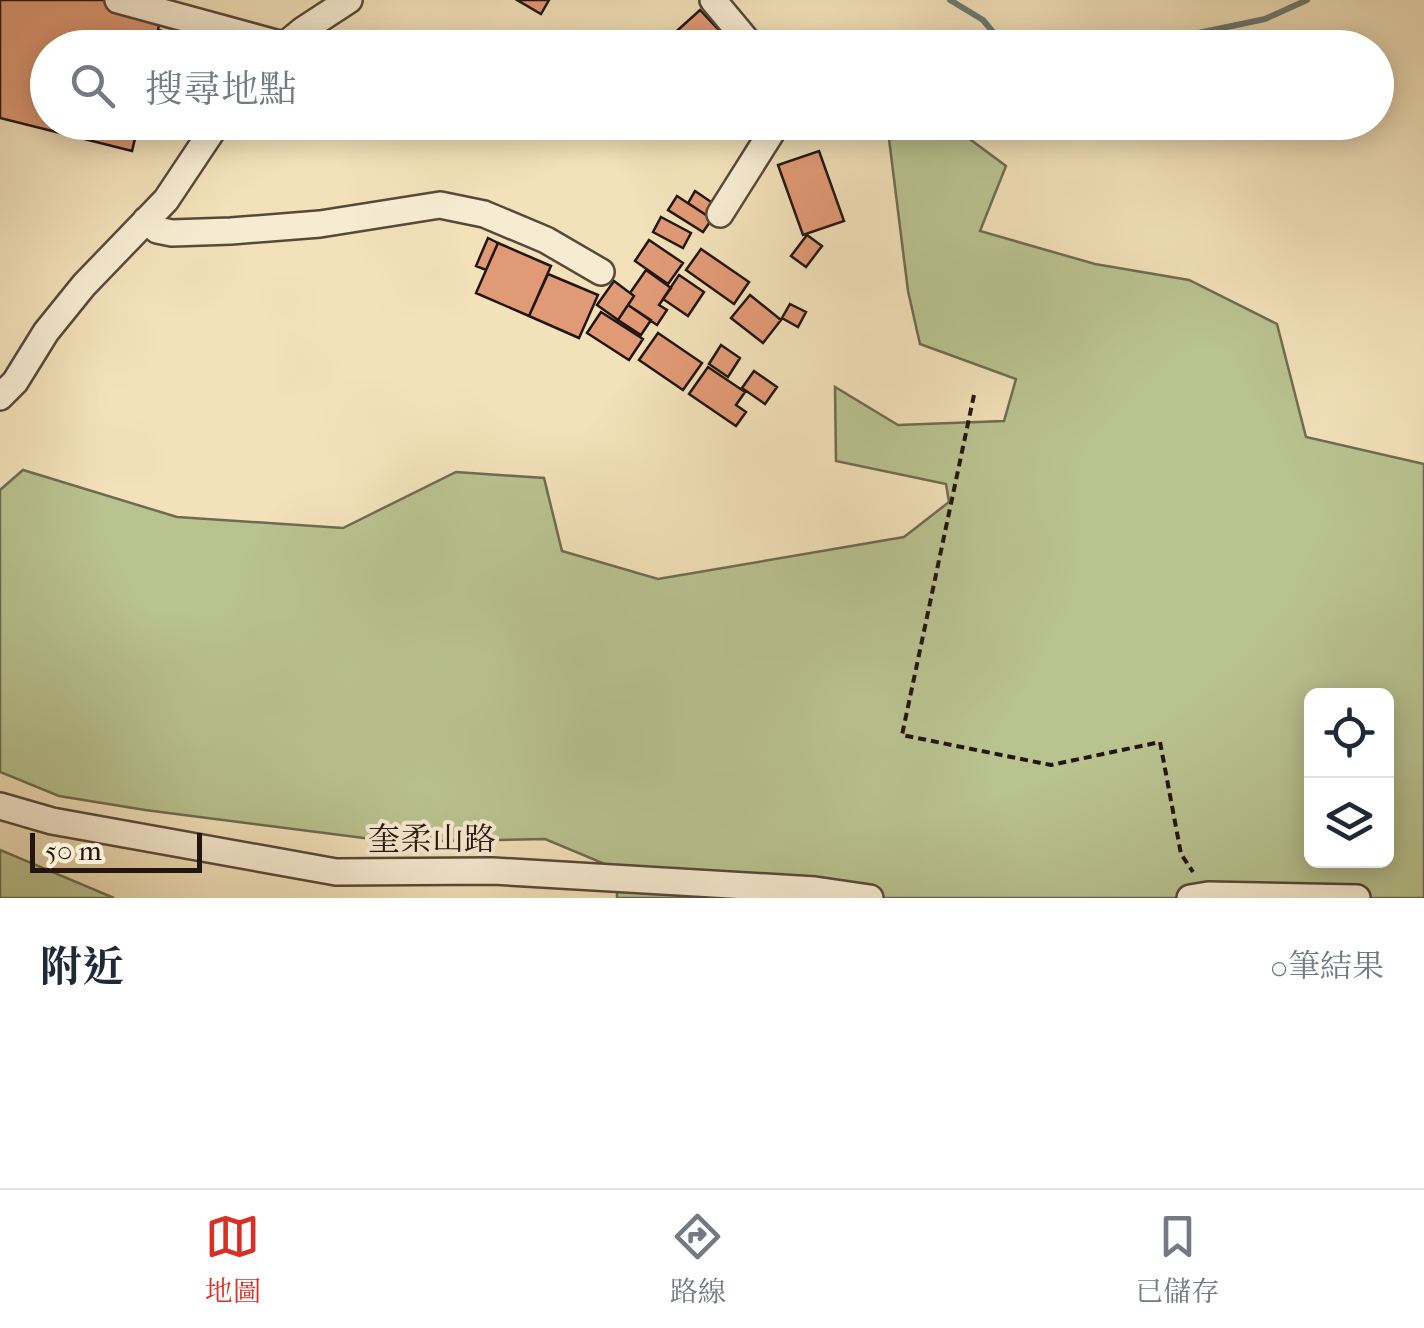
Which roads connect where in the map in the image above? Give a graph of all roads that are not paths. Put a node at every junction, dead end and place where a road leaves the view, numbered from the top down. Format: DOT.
graph roads {
  1 [pos="118,0"];
  2 [pos="350,0"];
  3 [pos="713,0"];
  4 [pos="225,30"];
  5 [pos="306,30"];
  6 [pos="738,30"];
  7 [pos="206,140"];
  8 [pos="767,140"];
  9 [pos="720,214"];
  10 [pos="146,220"];
  11 [pos="601,272"];
  12 [pos="0,397"];
  13 [pos="0,806"];
  14 [pos="1199,897"];
  15 [pos="870,898"];
  16 [pos="1357,898"];
  1 -- 4 [label="street"];
  2 -- 5 [label="street"];
  3 -- 6 [label="street"];
  7 -- 10 [label="street"];
  8 -- 9 [label="street"];
  10 -- 11 [label="street"];
  10 -- 12 [label="street"];
  13 -- 15 [label="street, 奎柔山路"];
  14 -- 16 [label="street"];
}
